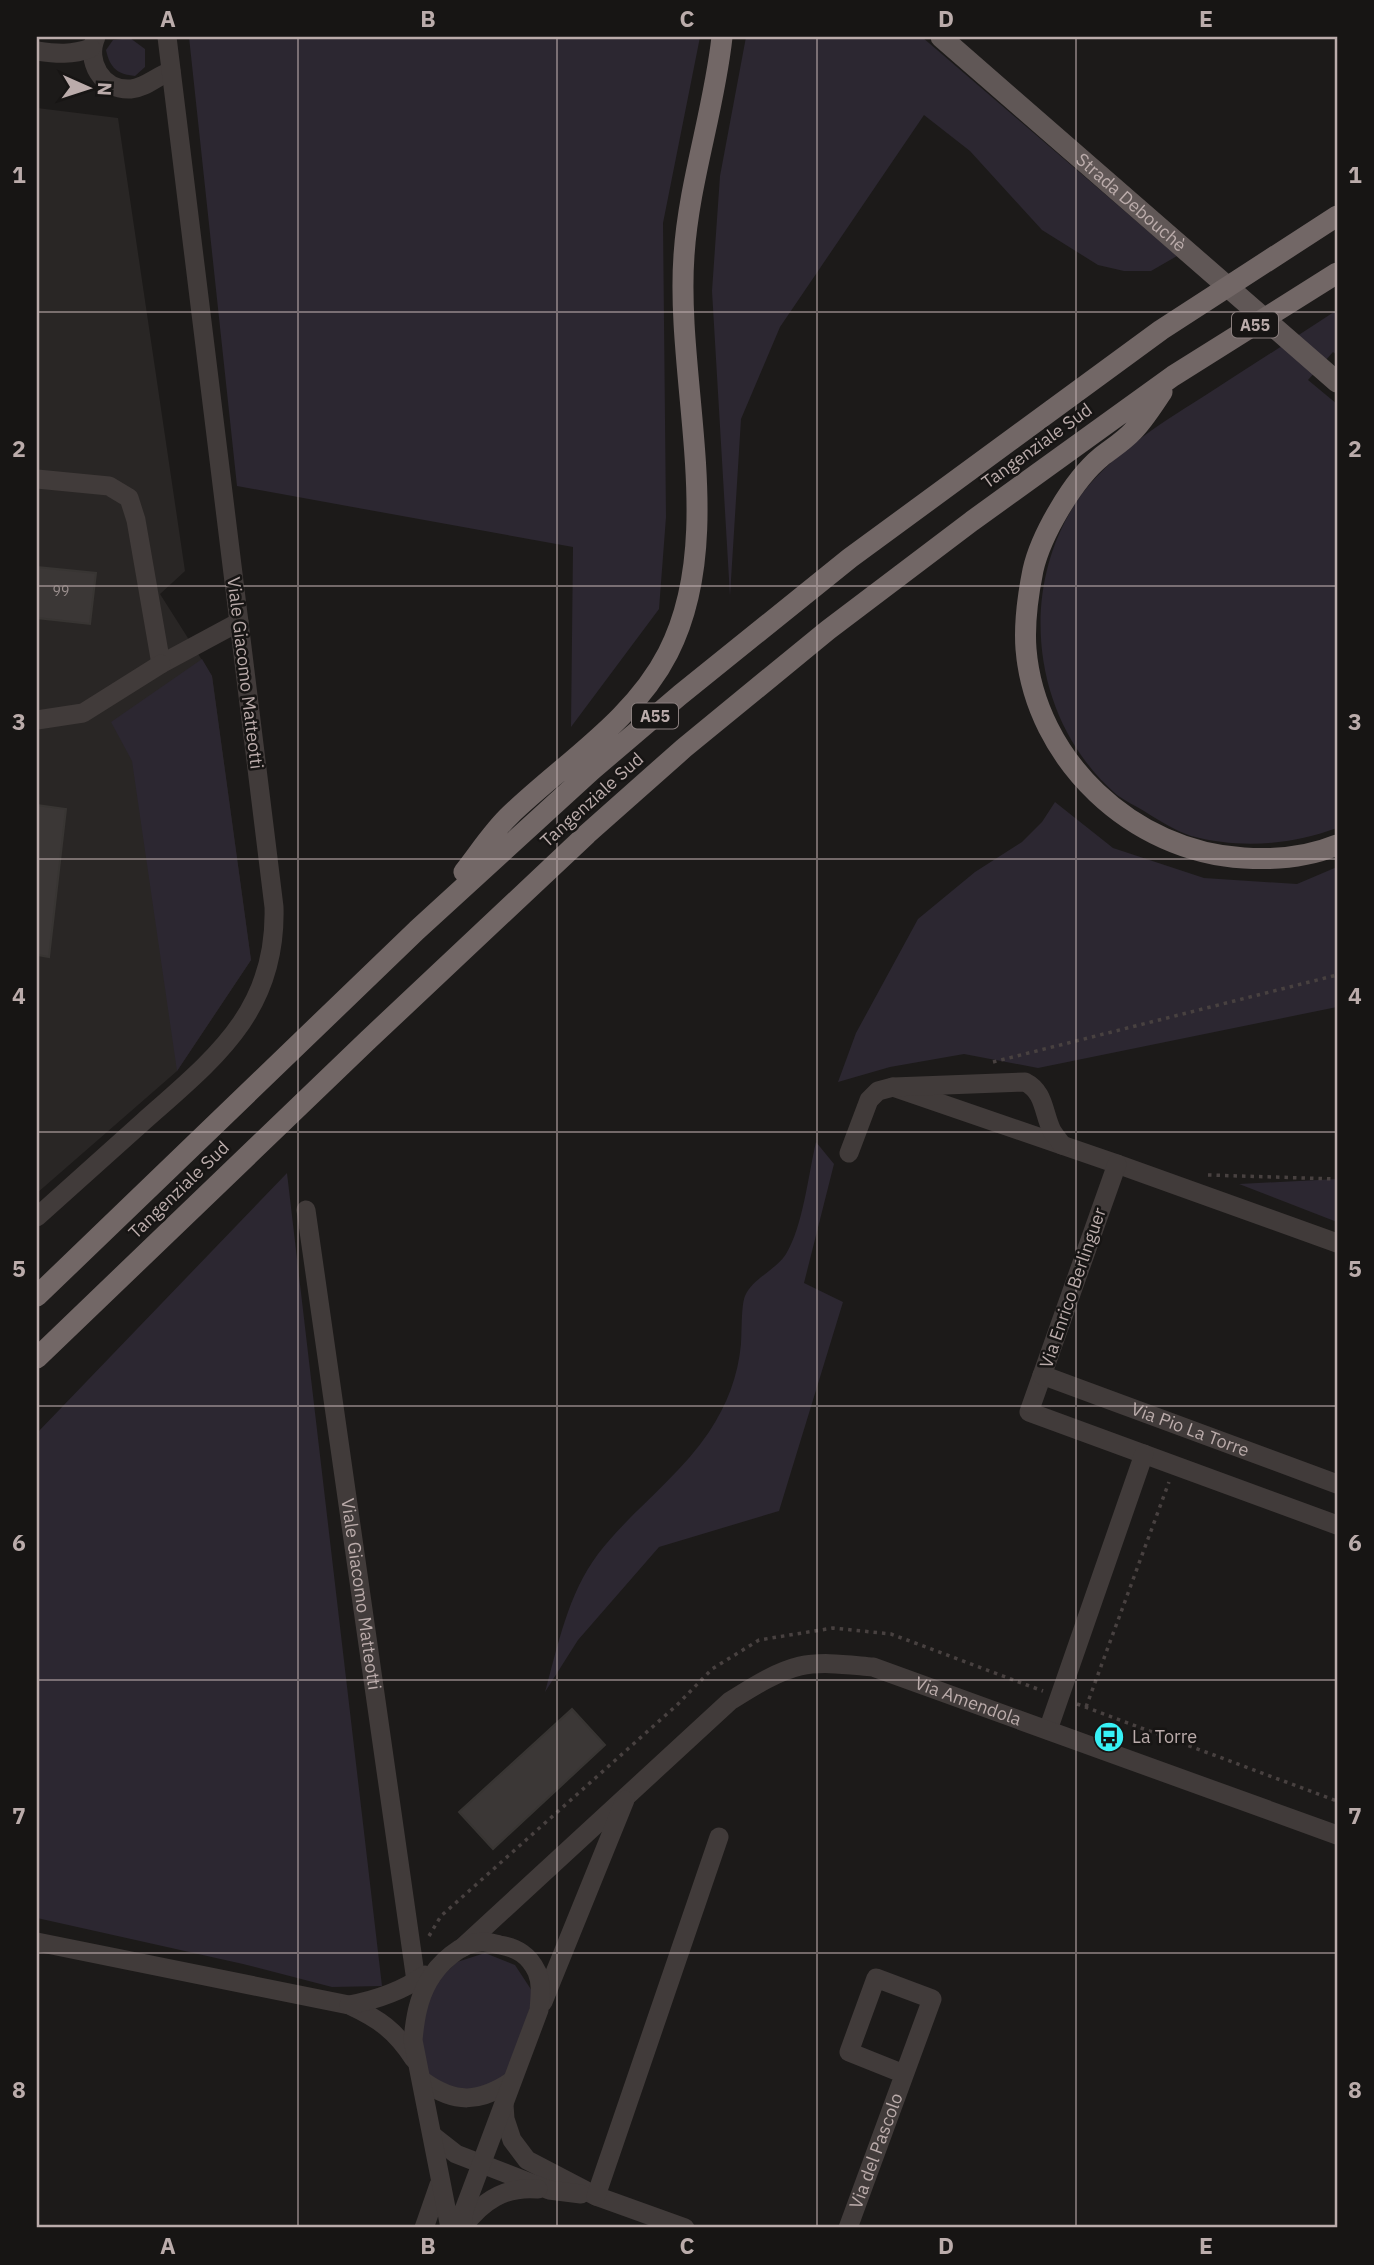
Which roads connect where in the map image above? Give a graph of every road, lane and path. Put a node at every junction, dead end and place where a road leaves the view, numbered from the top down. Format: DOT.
graph roads {
  1 [pos="167,37"];
  2 [pos="722,37"];
  3 [pos="941,37"];
  4 [pos="94,42"];
  5 [pos="37,51"];
  6 [pos="171,71"];
  7 [pos="1337,216"];
  8 [pos="1337,274"];
  9 [pos="1329,375"];
  10 [pos="1173,376"];
  11 [pos="37,479"];
  12 [pos="239,622"];
  13 [pos="161,664"];
  14 [pos="37,720"];
  15 [pos="1337,845"];
  16 [pos="417,930"];
  17 [pos="1337,975"];
  18 [pos="987,1064"];
  19 [pos="983,1084"];
  20 [pos="893,1087"];
  21 [pos="977,1116"];
  22 [pos="1062,1145"];
  23 [pos="849,1153"];
  24 [pos="1117,1164"];
  25 [pos="1337,1179"];
  26 [pos="1185,1188"];
  27 [pos="306,1210"];
  28 [pos="37,1217"];
  29 [pos="1337,1243"];
  30 [pos="37,1296"];
  31 [pos="37,1358"];
  32 [pos="1042,1375"];
  33 [pos="1144,1454"];
  34 [pos="1175,1465"];
  35 [pos="1337,1484"];
  36 [pos="1337,1525"];
  37 [pos="1050,1694"];
  38 [pos="1068,1700"];
  39 [pos="1086,1707"];
  40 [pos="1048,1730"];
  41 [pos="628,1794"];
  42 [pos="1337,1801"];
  43 [pos="1337,1835"];
  44 [pos="719,1838"];
  45 [pos="428,1937"];
  46 [pos="37,1942"];
  47 [pos="463,1947"];
  48 [pos="443,1963"];
  49 [pos="416,1981"];
  50 [pos="349,2005"];
  51 [pos="540,2010"];
  52 [pos="420,2071"];
  53 [pos="905,2074"];
  54 [pos="512,2081"];
  55 [pos="504,2103"];
  56 [pos="433,2136"];
  57 [pos="482,2164"];
  58 [pos="440,2177"];
  59 [pos="549,2190"];
  60 [pos="596,2196"];
  61 [pos="424,2228"];
  62 [pos="450,2228"];
  63 [pos="462,2228"];
  64 [pos="685,2228"];
  65 [pos="848,2228"];
  1 -- 6 [label="street, Viale Giacomo Matteotti"];
  2 -- 16 [label="highway"];
  3 -- 9 [label="main road, Strada Debouchè"];
  4 -- 5 [label="street"];
  4 -- 6 [label="street"];
  6 -- 12 [label="street, Viale Giacomo Matteotti"];
  7 -- 16 [label="highway, Tangenziale Sud / A55"];
  8 -- 10 [label="highway, Tangenziale Sud / A55"];
  10 -- 15 [label="highway"];
  10 -- 31 [label="highway, Tangenziale Sud / A55"];
  11 -- 13 [label="street"];
  12 -- 13 [label="street"];
  12 -- 28 [label="street, Viale Giacomo Matteotti"];
  13 -- 14 [label="street"];
  16 -- 30 [label="highway, Tangenziale Sud / A55"];
  17 -- 18 [label="path"];
  19 -- 20 [label="street"];
  19 -- 21 [label="street"];
  19 -- 22 [label="street"];
  20 -- 21 [label="street"];
  20 -- 23 [label="street"];
  21 -- 22 [label="street"];
  22 -- 24 [label="street"];
  24 -- 26 [label="street"];
  24 -- 32 [label="street, Via Enrico Berlinguer"];
  25 -- 26 [label="path"];
  26 -- 29 [label="street"];
  27 -- 49 [label="street, Viale Giacomo Matteotti"];
  32 -- 33 [label="street, Via Enrico Berlinguer"];
  32 -- 35 [label="street, Via Pio La Torre"];
  33 -- 34 [label="street"];
  33 -- 40 [label="street"];
  34 -- 36 [label="street"];
  34 -- 39 [label="path"];
  37 -- 45 [label="path"];
  38 -- 39 [label="path"];
  39 -- 42 [label="path"];
  40 -- 41 [label="street, Via Amendola"];
  40 -- 43 [label="street, Via Amendola"];
  41 -- 47 [label="street, Via Amendola"];
  41 -- 51 [label="street, Via Amendola"];
  44 -- 60 [label="street"];
  46 -- 50 [label="street"];
  47 -- 48 [label="street"];
  47 -- 51 [label="street"];
  48 -- 49 [label="street"];
  48 -- 52 [label="street"];
  49 -- 50 [label="street"];
  50 -- 52 [label="street"];
  51 -- 54 [label="street"];
  52 -- 54 [label="street"];
  52 -- 56 [label="street"];
  53 -- 53 [label="street, Via del Pascolo"];
  53 -- 65 [label="street, Via del Pascolo"];
  54 -- 55 [label="street"];
  55 -- 57 [label="street"];
  55 -- 60 [label="street"];
  56 -- 57 [label="street"];
  56 -- 58 [label="street"];
  57 -- 59 [label="street"];
  57 -- 63 [label="street"];
  58 -- 61 [label="street"];
  58 -- 62 [label="street"];
  59 -- 60 [label="street"];
  59 -- 63 [label="street"];
  60 -- 64 [label="street"];
}
